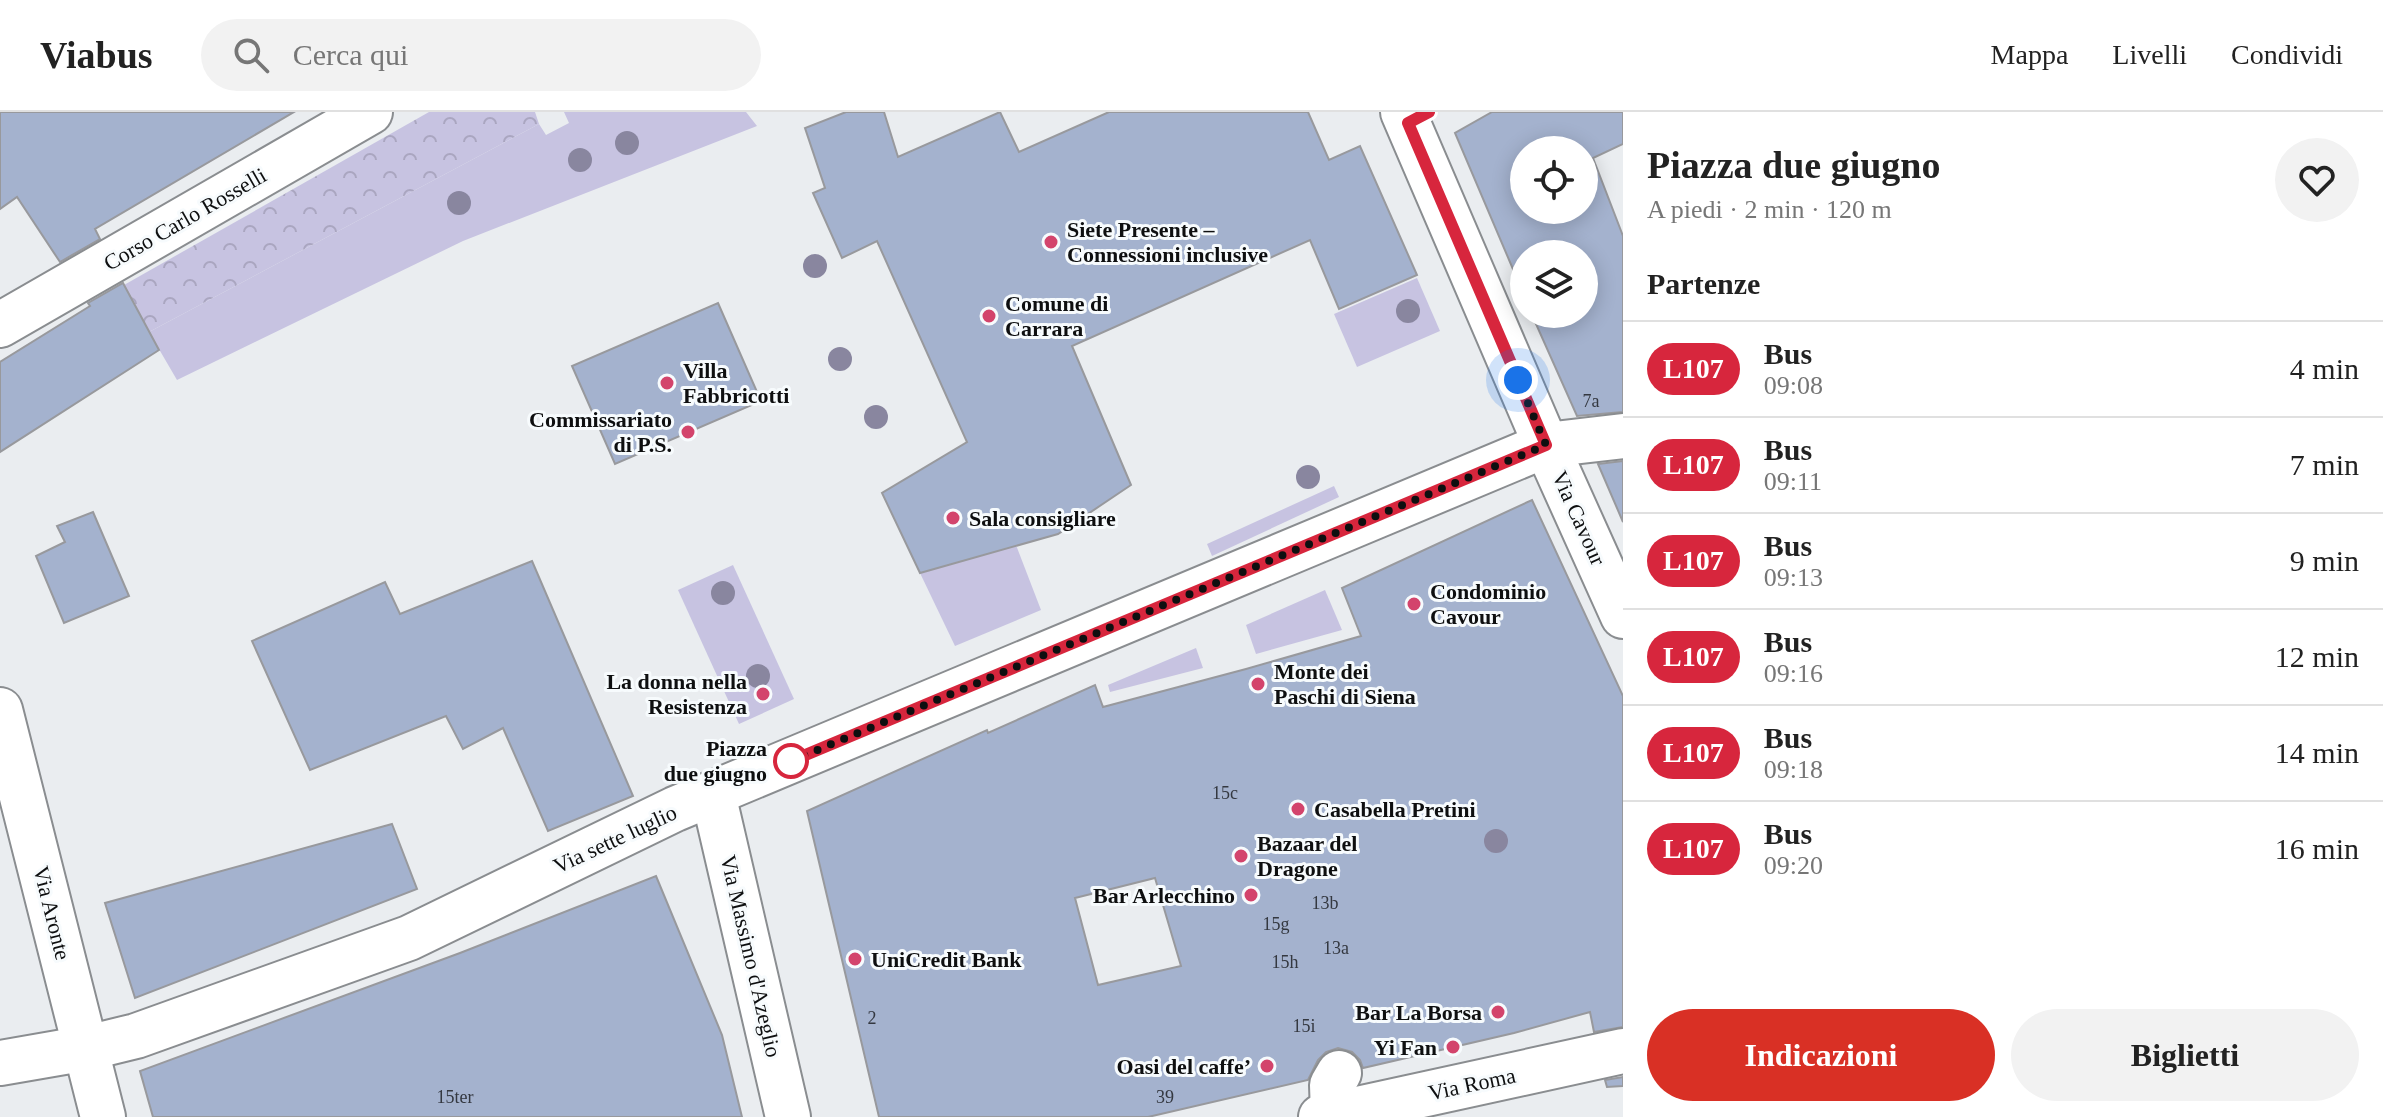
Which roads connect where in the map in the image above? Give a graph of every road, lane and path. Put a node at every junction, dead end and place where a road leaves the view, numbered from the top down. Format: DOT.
graph roads {
  1 [pos="370,112"];
  2 [pos="1414,116"];
  3 [pos="0,325"];
  4 [pos="1623,436"];
  5 [pos="1546,445"];
  6 [pos="1623,616"];
  7 [pos="0,710"];
  8 [pos="713,794"];
  9 [pos="87,1048"];
  10 [pos="1623,1051"];
  11 [pos="0,1063"];
  12 [pos="1331,1101"];
  13 [pos="103,1117"];
  14 [pos="788,1117"];
  1 -- 3 [label="street, Corso Carlo Rosselli"];
  2 -- 5 [label="street, Via Cavour"];
  4 -- 5 [label="street, Via sette luglio"];
  5 -- 6 [label="street, Via Cavour"];
  5 -- 8 [label="street, Via sette luglio"];
  7 -- 9 [label="street, Via Aronte"];
  8 -- 9 [label="street, Via sette luglio"];
  8 -- 14 [label="street, Via Massimo d'Azeglio"];
  9 -- 11 [label="street, Via sette luglio"];
  9 -- 13 [label="street, Via Aronte"];
  10 -- 12 [label="street, Via Roma"];
}
